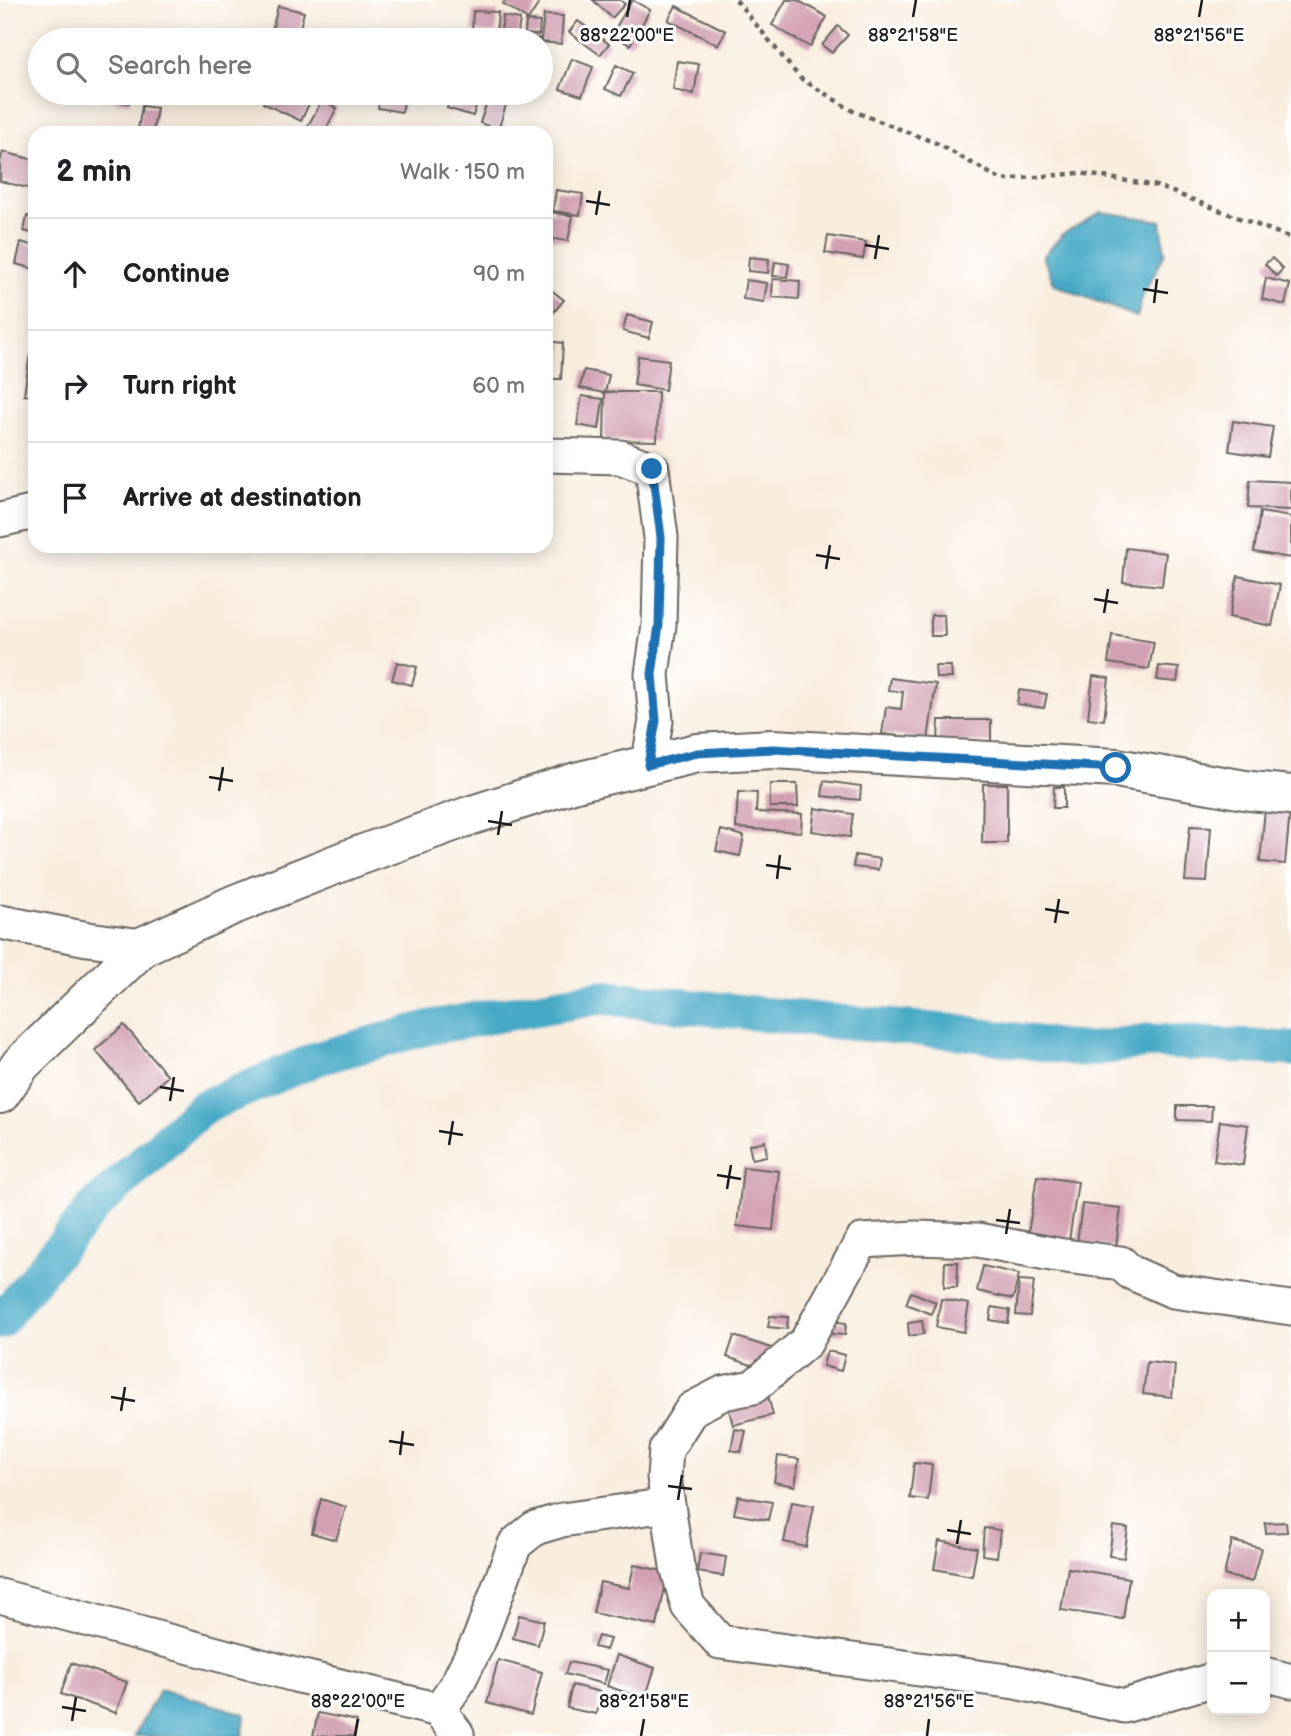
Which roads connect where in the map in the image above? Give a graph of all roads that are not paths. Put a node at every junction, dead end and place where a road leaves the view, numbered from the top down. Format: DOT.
graph roads {
  1 [pos="553,455"];
  2 [pos="28,514"];
  3 [pos="0,520"];
  4 [pos="648,765"];
  5 [pos="1291,795"];
  6 [pos="0,922"];
  7 [pos="143,946"];
  8 [pos="0,1094"];
  9 [pos="1291,1308"];
  10 [pos="668,1506"];
  11 [pos="0,1596"];
  12 [pos="1270,1675"];
  13 [pos="1207,1681"];
  14 [pos="1291,1681"];
  15 [pos="448,1723"];
  1 -- 4 [label="street"];
  2 -- 3 [label="street"];
  4 -- 5 [label="street"];
  4 -- 7 [label="street"];
  6 -- 7 [label="street"];
  7 -- 8 [label="street"];
  9 -- 10 [label="street"];
  10 -- 13 [label="street"];
  10 -- 15 [label="street"];
  11 -- 15 [label="street"];
  12 -- 14 [label="street"];
}
